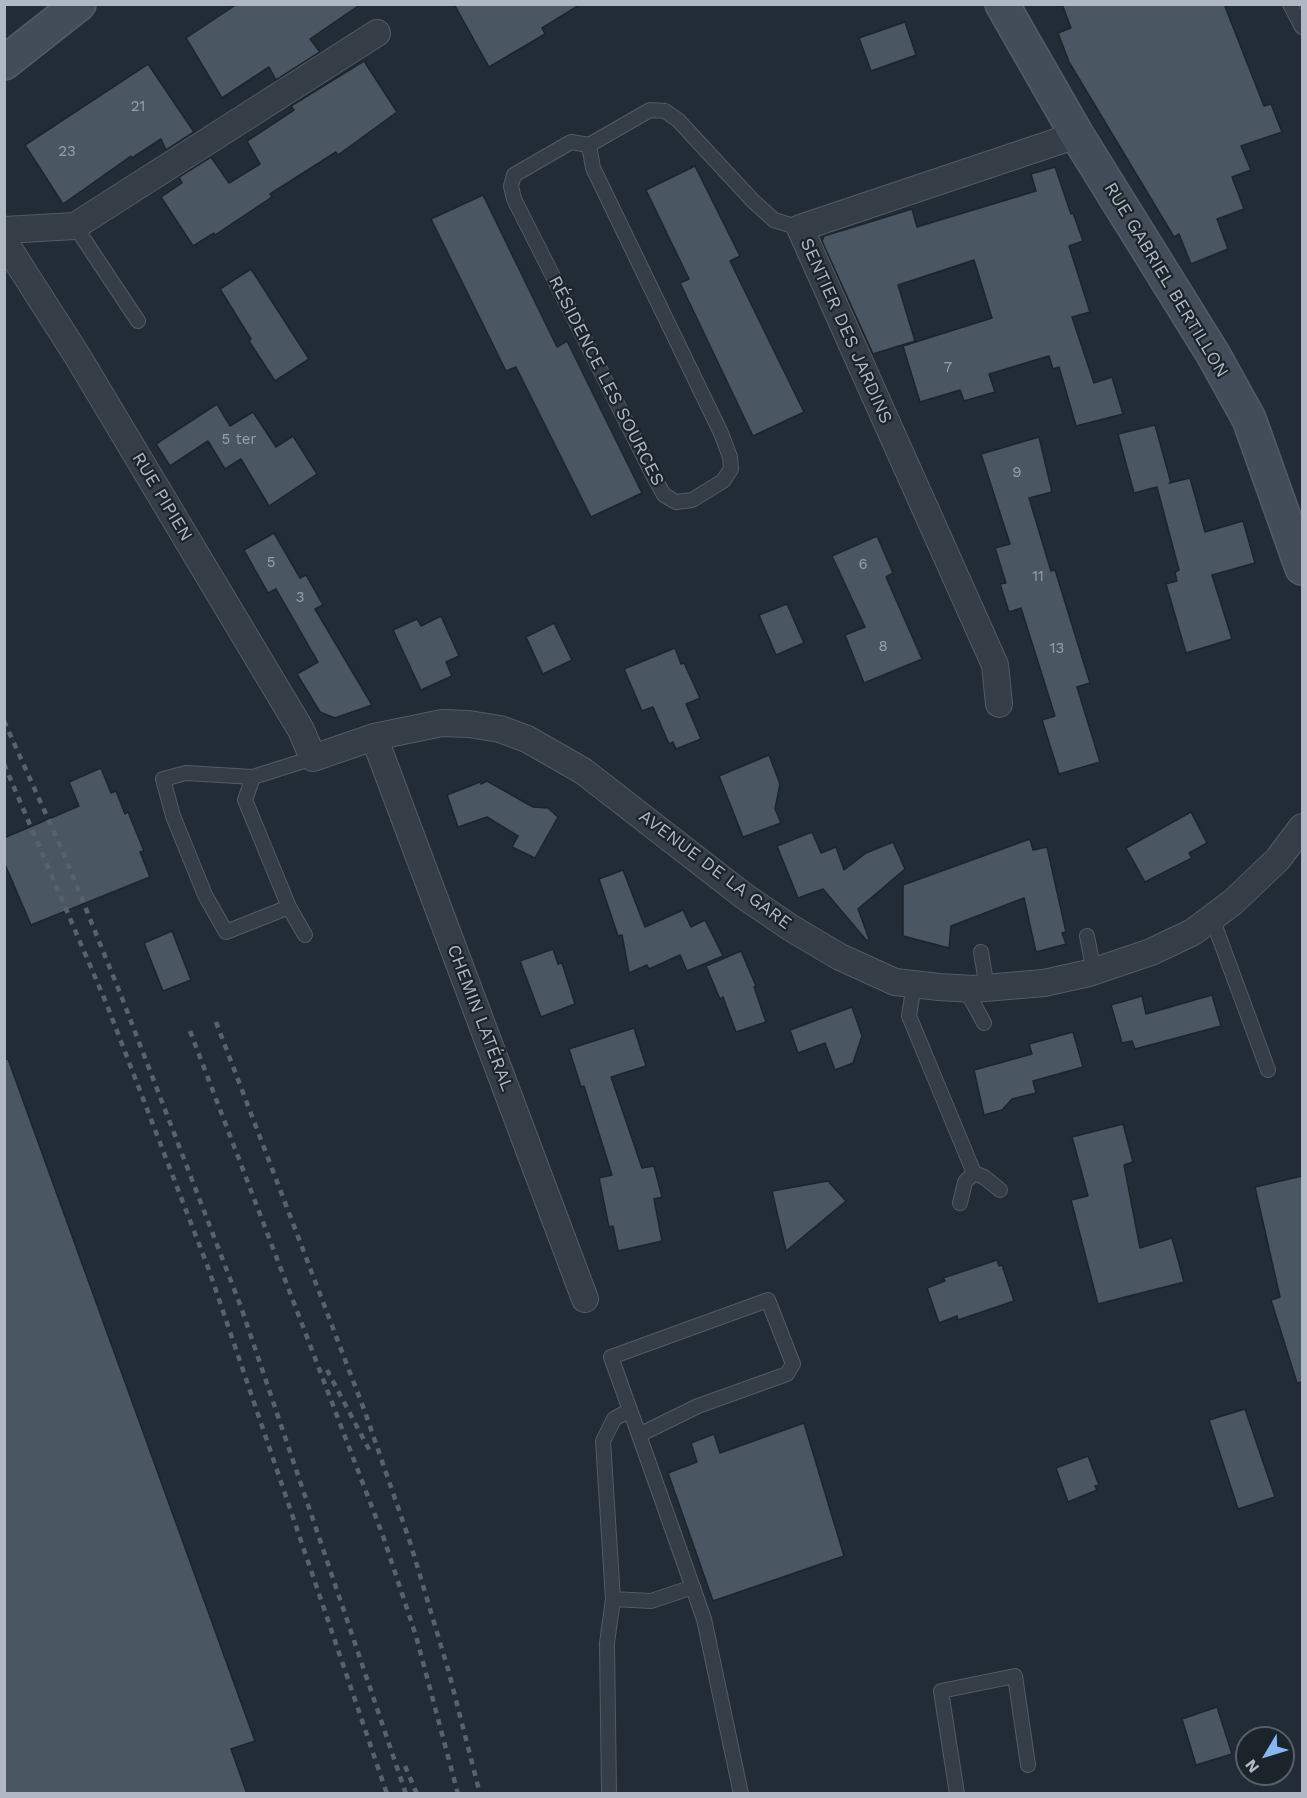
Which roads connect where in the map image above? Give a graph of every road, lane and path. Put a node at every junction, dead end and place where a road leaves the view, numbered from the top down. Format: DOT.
graph roads {
  1 [pos="1002,4"];
  2 [pos="1290,4"];
  3 [pos="71,10"];
  4 [pos="1302,27"];
  5 [pos="377,33"];
  6 [pos="4,41"];
  7 [pos="4,63"];
  8 [pos="1077,135"];
  9 [pos="589,145"];
  10 [pos="75,226"];
  11 [pos="800,228"];
  12 [pos="4,230"];
  13 [pos="4,241"];
  14 [pos="138,321"];
  15 [pos="1302,568"];
  16 [pos="999,704"];
  17 [pos="374,737"];
  18 [pos="313,758"];
  19 [pos="252,777"];
  20 [pos="1302,827"];
  21 [pos="289,907"];
  22 [pos="1212,918"];
  23 [pos="304,935"];
  24 [pos="1087,936"];
  25 [pos="981,952"];
  26 [pos="1094,972"];
  27 [pos="914,984"];
  28 [pos="976,988"];
  29 [pos="984,1023"];
  30 [pos="1269,1070"];
  31 [pos="974,1173"];
  32 [pos="1000,1190"];
  33 [pos="960,1203"];
  34 [pos="585,1299"];
  35 [pos="630,1410"];
  36 [pos="639,1435"];
  37 [pos="693,1587"];
  38 [pos="613,1599"];
  39 [pos="1028,1765"];
  40 [pos="609,1794"];
  41 [pos="741,1794"];
  42 [pos="957,1794"];
  1 -- 8 [label="main road, RUE GABRIEL BERTILLON"];
  2 -- 4 [label="lane"];
  3 -- 6 [label="main road"];
  3 -- 7 [label="main road"];
  5 -- 10 [label="street"];
  8 -- 11 [label="street, SENTIER DES JARDINS"];
  8 -- 15 [label="main road, RUE GABRIEL BERTILLON"];
  9 -- 9 [label="lane, RÉSIDENCE LES SOURCES"];
  9 -- 11 [label="lane, RÉSIDENCE LES SOURCES"];
  10 -- 12 [label="street"];
  10 -- 14 [label="lane"];
  11 -- 16 [label="street, SENTIER DES JARDINS"];
  13 -- 18 [label="street, RUE PIPIEN"];
  17 -- 18 [label="street, AVENUE DE LA GARE"];
  17 -- 27 [label="street, AVENUE DE LA GARE"];
  17 -- 34 [label="street, CHEMIN LATÉRAL"];
  18 -- 19 [label="lane"];
  19 -- 21 [label="lane"];
  19 -- 21 [label="lane"];
  20 -- 22 [label="street, AVENUE DE LA GARE"];
  21 -- 23 [label="lane"];
  22 -- 26 [label="street, AVENUE DE LA GARE"];
  22 -- 30 [label="lane"];
  24 -- 26 [label="lane"];
  25 -- 28 [label="lane"];
  26 -- 28 [label="street, AVENUE DE LA GARE"];
  27 -- 28 [label="street, AVENUE DE LA GARE"];
  27 -- 31 [label="lane"];
  28 -- 29 [label="lane"];
  31 -- 32 [label="lane"];
  31 -- 33 [label="lane"];
  35 -- 36 [label="lane"];
  35 -- 36 [label="lane"];
  35 -- 38 [label="lane"];
  36 -- 37 [label="lane"];
  37 -- 38 [label="lane"];
  37 -- 41 [label="lane"];
  38 -- 40 [label="lane"];
  39 -- 42 [label="lane"];
}
